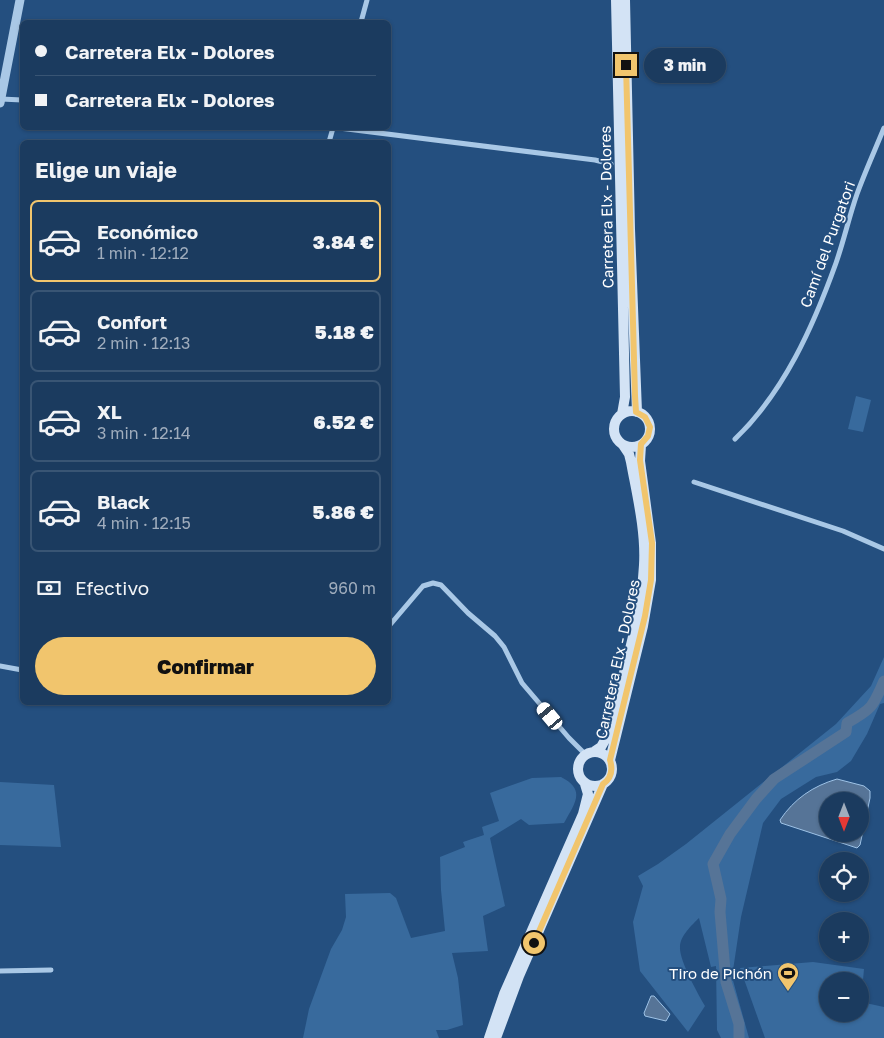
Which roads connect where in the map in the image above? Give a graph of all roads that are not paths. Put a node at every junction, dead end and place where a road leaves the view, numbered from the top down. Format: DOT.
graph roads {
  1 [pos="20,0"];
  2 [pos="367,0"];
  3 [pos="616,0"];
  4 [pos="625,0"];
  5 [pos="362,20"];
  6 [pos="1,99"];
  7 [pos="20,100"];
  8 [pos="0,103"];
  9 [pos="884,128"];
  10 [pos="354,130"];
  11 [pos="611,164"];
  12 [pos="636,412"];
  13 [pos="622,414"];
  14 [pos="735,439"];
  15 [pos="641,444"];
  16 [pos="623,445"];
  17 [pos="694,482"];
  18 [pos="884,549"];
  19 [pos="391,624"];
  20 [pos="0,666"];
  21 [pos="20,670"];
  22 [pos="590,753"];
  23 [pos="610,760"];
  24 [pos="585,784"];
  25 [pos="603,784"];
  26 [pos="51,970"];
  27 [pos="0,971"];
  28 [pos="489,1038"];
  29 [pos="496,1038"];
  1 -- 6 [label="street"];
  2 -- 5 [label="street"];
  3 -- 13 [label="main road, Carretera Elx - Dolores"];
  4 -- 12 [label="main road, Carretera Elx - Dolores"];
  6 -- 7 [label="street"];
  6 -- 8 [label="street"];
  9 -- 14 [label="street, Camí del Purgatori"];
  10 -- 11 [label="street"];
  12 -- 13 [label="main road"];
  12 -- 15 [label="main road"];
  13 -- 16 [label="main road"];
  15 -- 16 [label="main road"];
  15 -- 23 [label="main road, Carretera Elx - Dolores"];
  16 -- 22 [label="main road, Carretera Elx - Dolores"];
  17 -- 18 [label="street"];
  19 -- 22 [label="street"];
  20 -- 21 [label="street"];
  22 -- 23 [label="main road"];
  22 -- 24 [label="main road"];
  23 -- 25 [label="main road"];
  24 -- 25 [label="main road"];
  24 -- 28 [label="main road"];
  25 -- 29 [label="main road"];
  26 -- 27 [label="street"];
}
